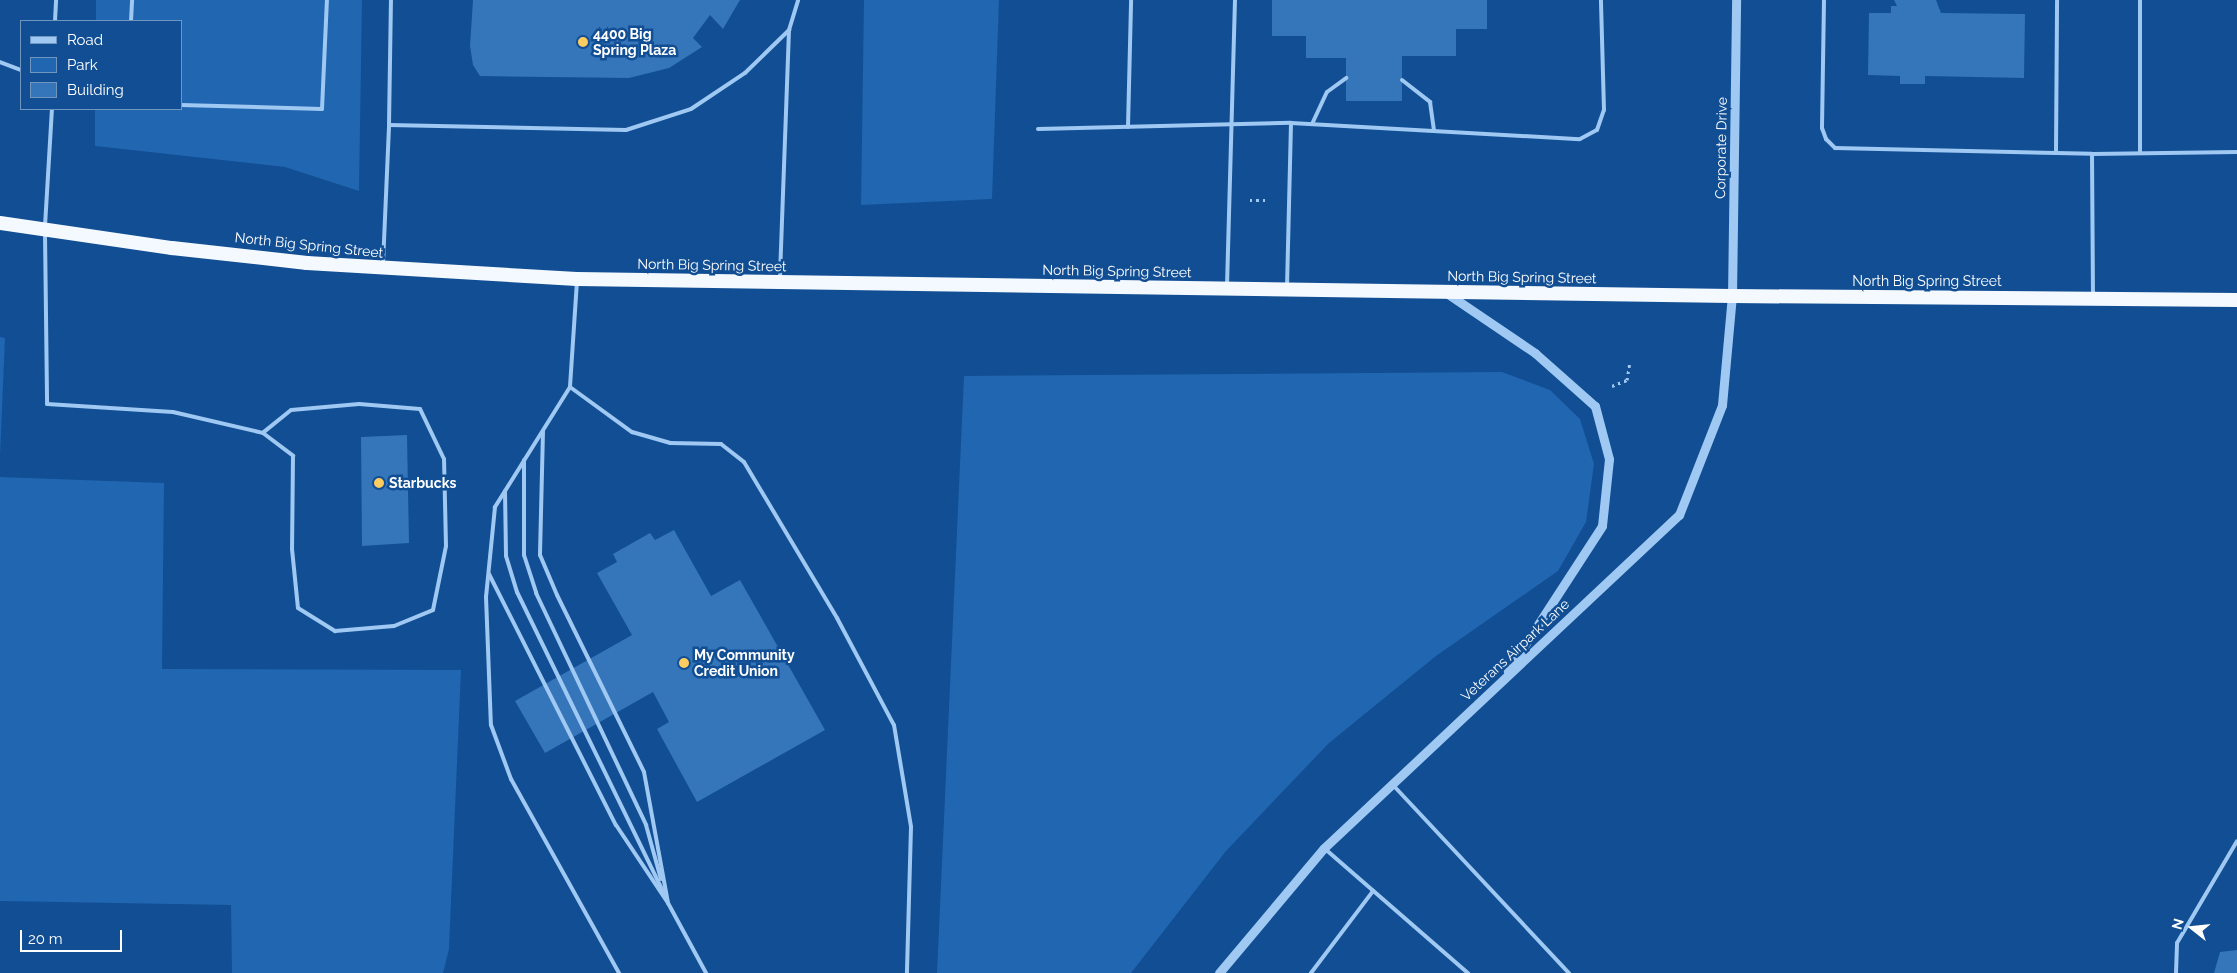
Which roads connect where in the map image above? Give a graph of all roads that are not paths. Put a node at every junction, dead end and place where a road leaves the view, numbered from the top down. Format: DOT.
graph roads {
  1 [pos="56,0"];
  2 [pos="132,0"];
  3 [pos="327,0"];
  4 [pos="391,0"];
  5 [pos="798,0"];
  6 [pos="1131,0"];
  7 [pos="1235,0"];
  8 [pos="1601,0"];
  9 [pos="1736,0"];
  10 [pos="1824,0"];
  11 [pos="2056,0"];
  12 [pos="2140,0"];
  13 [pos="56,20"];
  14 [pos="131,20"];
  15 [pos="789,30"];
  16 [pos="0,62"];
  17 [pos="20,70"];
  18 [pos="1346,78"];
  19 [pos="1402,80"];
  20 [pos="182,105"];
  21 [pos="52,110"];
  22 [pos="1291,123"];
  23 [pos="1312,124"];
  24 [pos="388,125"];
  25 [pos="1231,125"];
  26 [pos="1128,127"];
  27 [pos="1038,129"];
  28 [pos="1434,131"];
  29 [pos="2237,152"];
  30 [pos="2056,153"];
  31 [pos="2140,153"];
  32 [pos="2092,154"];
  33 [pos="0,223"];
  34 [pos="45,230"];
  35 [pos="383,269"];
  36 [pos="577,278"];
  37 [pos="780,283"];
  38 [pos="1227,288"];
  39 [pos="1287,289"];
  40 [pos="1444,292"];
  41 [pos="1732,296"];
  42 [pos="2093,299"];
  43 [pos="2237,300"];
  44 [pos="570,388"];
  45 [pos="543,429"];
  46 [pos="263,432"];
  47 [pos="524,458"];
  48 [pos="506,489"];
  49 [pos="489,574"];
  50 [pos="1499,684"];
  51 [pos="1392,784"];
  52 [pos="2237,841"];
  53 [pos="1324,848"];
  54 [pos="1373,890"];
  55 [pos="668,903"];
  56 [pos="619,973"];
  57 [pos="706,973"];
  58 [pos="907,973"];
  59 [pos="1219,973"];
  60 [pos="1311,973"];
  61 [pos="1468,973"];
  62 [pos="1569,973"];
  63 [pos="2176,973"];
  1 -- 13 [label="lane"];
  2 -- 14 [label="lane"];
  3 -- 20 [label="lane"];
  4 -- 24 [label="lane"];
  5 -- 15 [label="lane"];
  6 -- 26 [label="lane"];
  7 -- 25 [label="lane"];
  8 -- 28 [label="lane"];
  9 -- 41 [label="street, Corporate Drive"];
  10 -- 30 [label="lane"];
  11 -- 30 [label="lane"];
  12 -- 31 [label="lane"];
  15 -- 24 [label="lane"];
  15 -- 37 [label="lane"];
  16 -- 17 [label="lane"];
  18 -- 23 [label="lane"];
  19 -- 28 [label="lane"];
  21 -- 34 [label="lane"];
  22 -- 23 [label="lane"];
  22 -- 25 [label="lane"];
  22 -- 39 [label="lane"];
  23 -- 28 [label="lane"];
  24 -- 35 [label="lane"];
  25 -- 26 [label="lane"];
  25 -- 38 [label="lane"];
  26 -- 27 [label="lane"];
  29 -- 31 [label="lane"];
  30 -- 32 [label="lane"];
  31 -- 32 [label="lane"];
  32 -- 42 [label="lane"];
  33 -- 34 [label="highway, North Big Spring Street"];
  34 -- 35 [label="highway, North Big Spring Street"];
  34 -- 46 [label="lane"];
  35 -- 36 [label="highway, North Big Spring Street"];
  36 -- 37 [label="highway, North Big Spring Street"];
  36 -- 44 [label="lane"];
  37 -- 38 [label="highway, North Big Spring Street"];
  38 -- 39 [label="highway, North Big Spring Street"];
  39 -- 40 [label="highway, North Big Spring Street"];
  40 -- 41 [label="highway, North Big Spring Street"];
  40 -- 50 [label="street"];
  41 -- 42 [label="highway, North Big Spring Street"];
  41 -- 50 [label="street, Veterans Airpark Lane"];
  42 -- 43 [label="highway, North Big Spring Street"];
  44 -- 45 [label="lane"];
  44 -- 58 [label="lane"];
  45 -- 47 [label="lane"];
  45 -- 55 [label="lane"];
  46 -- 46 [label="lane"];
  47 -- 48 [label="lane"];
  47 -- 55 [label="lane"];
  48 -- 49 [label="lane"];
  48 -- 55 [label="lane"];
  49 -- 55 [label="lane"];
  49 -- 56 [label="lane"];
  50 -- 51 [label="street, Veterans Airpark Lane"];
  51 -- 53 [label="street, Veterans Airpark Lane"];
  51 -- 62 [label="lane"];
  52 -- 63 [label="lane"];
  53 -- 54 [label="lane"];
  53 -- 59 [label="street, Veterans Airpark Lane"];
  54 -- 60 [label="lane"];
  54 -- 61 [label="lane"];
  55 -- 57 [label="lane"];
}
